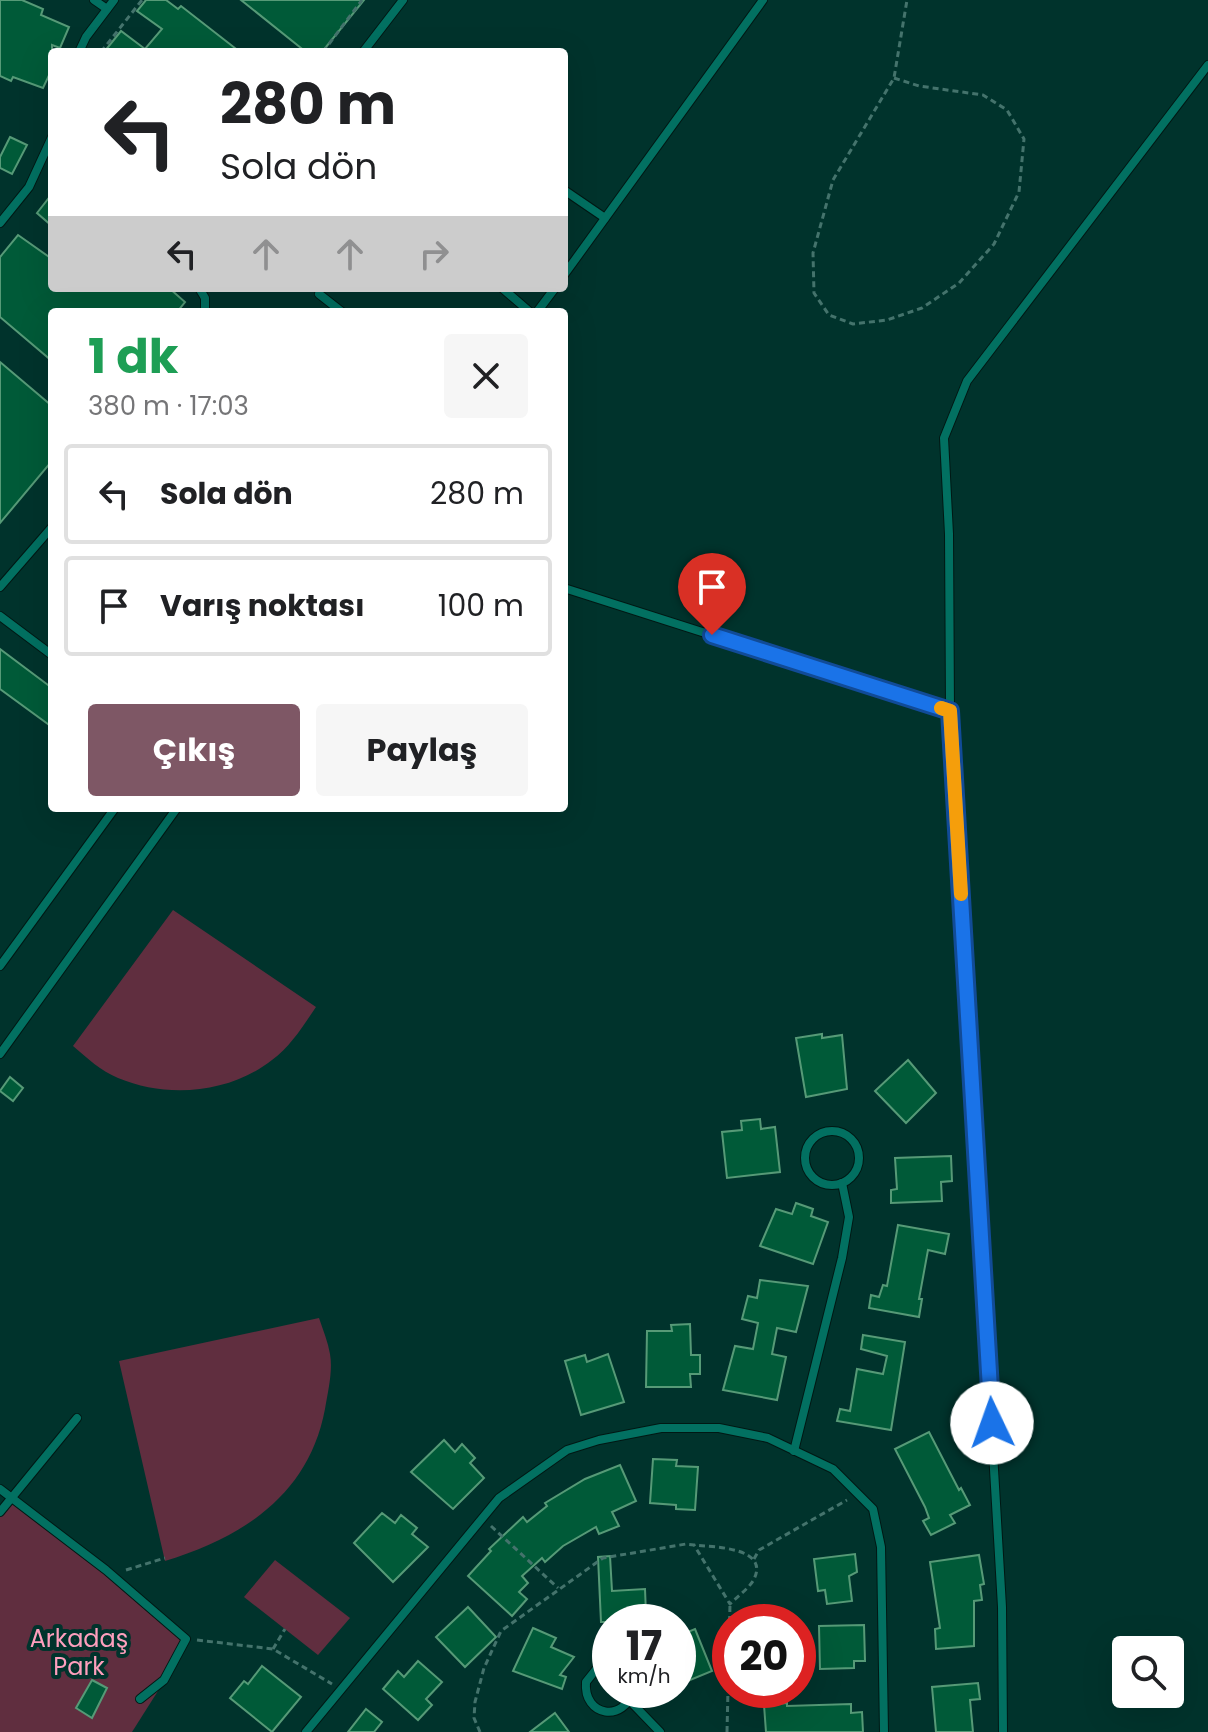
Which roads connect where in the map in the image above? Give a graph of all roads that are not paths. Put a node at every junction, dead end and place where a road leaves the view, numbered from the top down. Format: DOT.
graph roads {
  1 [pos="94,0"];
  2 [pos="114,0"];
  3 [pos="403,0"];
  4 [pos="763,0"];
  5 [pos="107,9"];
  6 [pos="81,48"];
  7 [pos="366,48"];
  8 [pos="1208,65"];
  9 [pos="48,147"];
  10 [pos="42,161"];
  11 [pos="48,165"];
  12 [pos="568,193"];
  13 [pos="605,218"];
  14 [pos="0,223"];
  15 [pos="568,269"];
  16 [pos="507,292"];
  17 [pos="319,294"];
  18 [pos="337,308"];
  19 [pos="525,308"];
  20 [pos="48,532"];
  21 [pos="0,587"];
  22 [pos="568,589"];
  23 [pos="0,616"];
  24 [pos="48,652"];
  25 [pos="950,711"];
  26 [pos="112,812"];
  27 [pos="174,812"];
  28 [pos="0,966"];
  29 [pos="0,1054"];
  30 [pos="842,1183"];
  31 [pos="77,1418"];
  32 [pos="794,1451"];
  33 [pos="0,1489"];
  34 [pos="11,1498"];
  35 [pos="0,1512"];
  36 [pos="592,1672"];
  37 [pos="140,1699"];
  38 [pos="592,1704"];
  39 [pos="596,1708"];
  40 [pos="623,1708"];
  41 [pos="637,1708"];
  42 [pos="306,1732"];
  43 [pos="660,1732"];
  44 [pos="884,1732"];
  45 [pos="1003,1732"];
  1 -- 5 [label="lane"];
  2 -- 5 [label="lane"];
  3 -- 7 [label="lane"];
  4 -- 13 [label="lane"];
  5 -- 6 [label="lane"];
  8 -- 25 [label="lane"];
  9 -- 10 [label="lane"];
  10 -- 11 [label="lane"];
  10 -- 14 [label="lane"];
  12 -- 13 [label="lane"];
  13 -- 15 [label="lane"];
  16 -- 19 [label="lane"];
  17 -- 18 [label="lane"];
  20 -- 21 [label="lane"];
  22 -- 25 [label="lane"];
  23 -- 24 [label="lane"];
  25 -- 45 [label="lane"];
  26 -- 28 [label="lane"];
  27 -- 29 [label="lane"];
  30 -- 30 [label="lane"];
  30 -- 32 [label="lane"];
  31 -- 34 [label="lane"];
  32 -- 42 [label="lane"];
  32 -- 44 [label="lane"];
  33 -- 34 [label="lane"];
  34 -- 35 [label="lane"];
  34 -- 37 [label="lane"];
  36 -- 38 [label="lane"];
  39 -- 40 [label="lane"];
  41 -- 43 [label="lane"];
}
